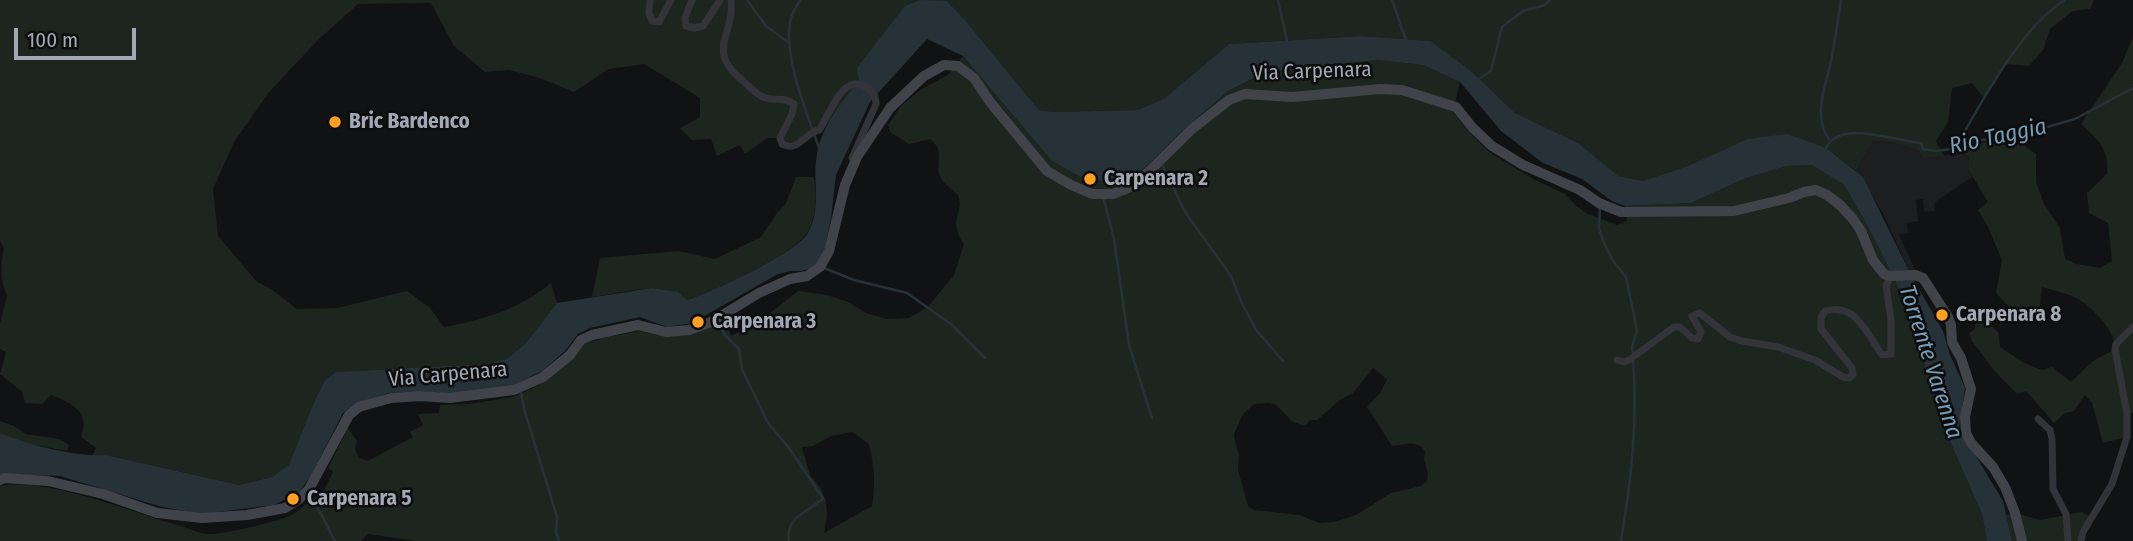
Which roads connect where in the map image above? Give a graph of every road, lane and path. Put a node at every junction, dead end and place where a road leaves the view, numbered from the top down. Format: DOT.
graph roads {
  1 [pos="650,0"];
  2 [pos="671,0"];
  3 [pos="691,0"];
  4 [pos="720,0"];
  5 [pos="731,0"];
  6 [pos="845,185"];
  7 [pos="1889,279"];
  8 [pos="2133,327"];
  9 [pos="1617,360"];
  10 [pos="2038,419"];
  11 [pos="0,480"];
  12 [pos="2022,541"];
  13 [pos="2068,541"];
  14 [pos="2081,541"];
  1 -- 2 [label="street"];
  3 -- 4 [label="street"];
  5 -- 6 [label="street"];
  6 -- 7 [label="street, Via Carpenara"];
  6 -- 11 [label="street, Via Carpenara"];
  7 -- 9 [label="street"];
  7 -- 12 [label="street"];
  8 -- 14 [label="street"];
  10 -- 13 [label="street"];
}
